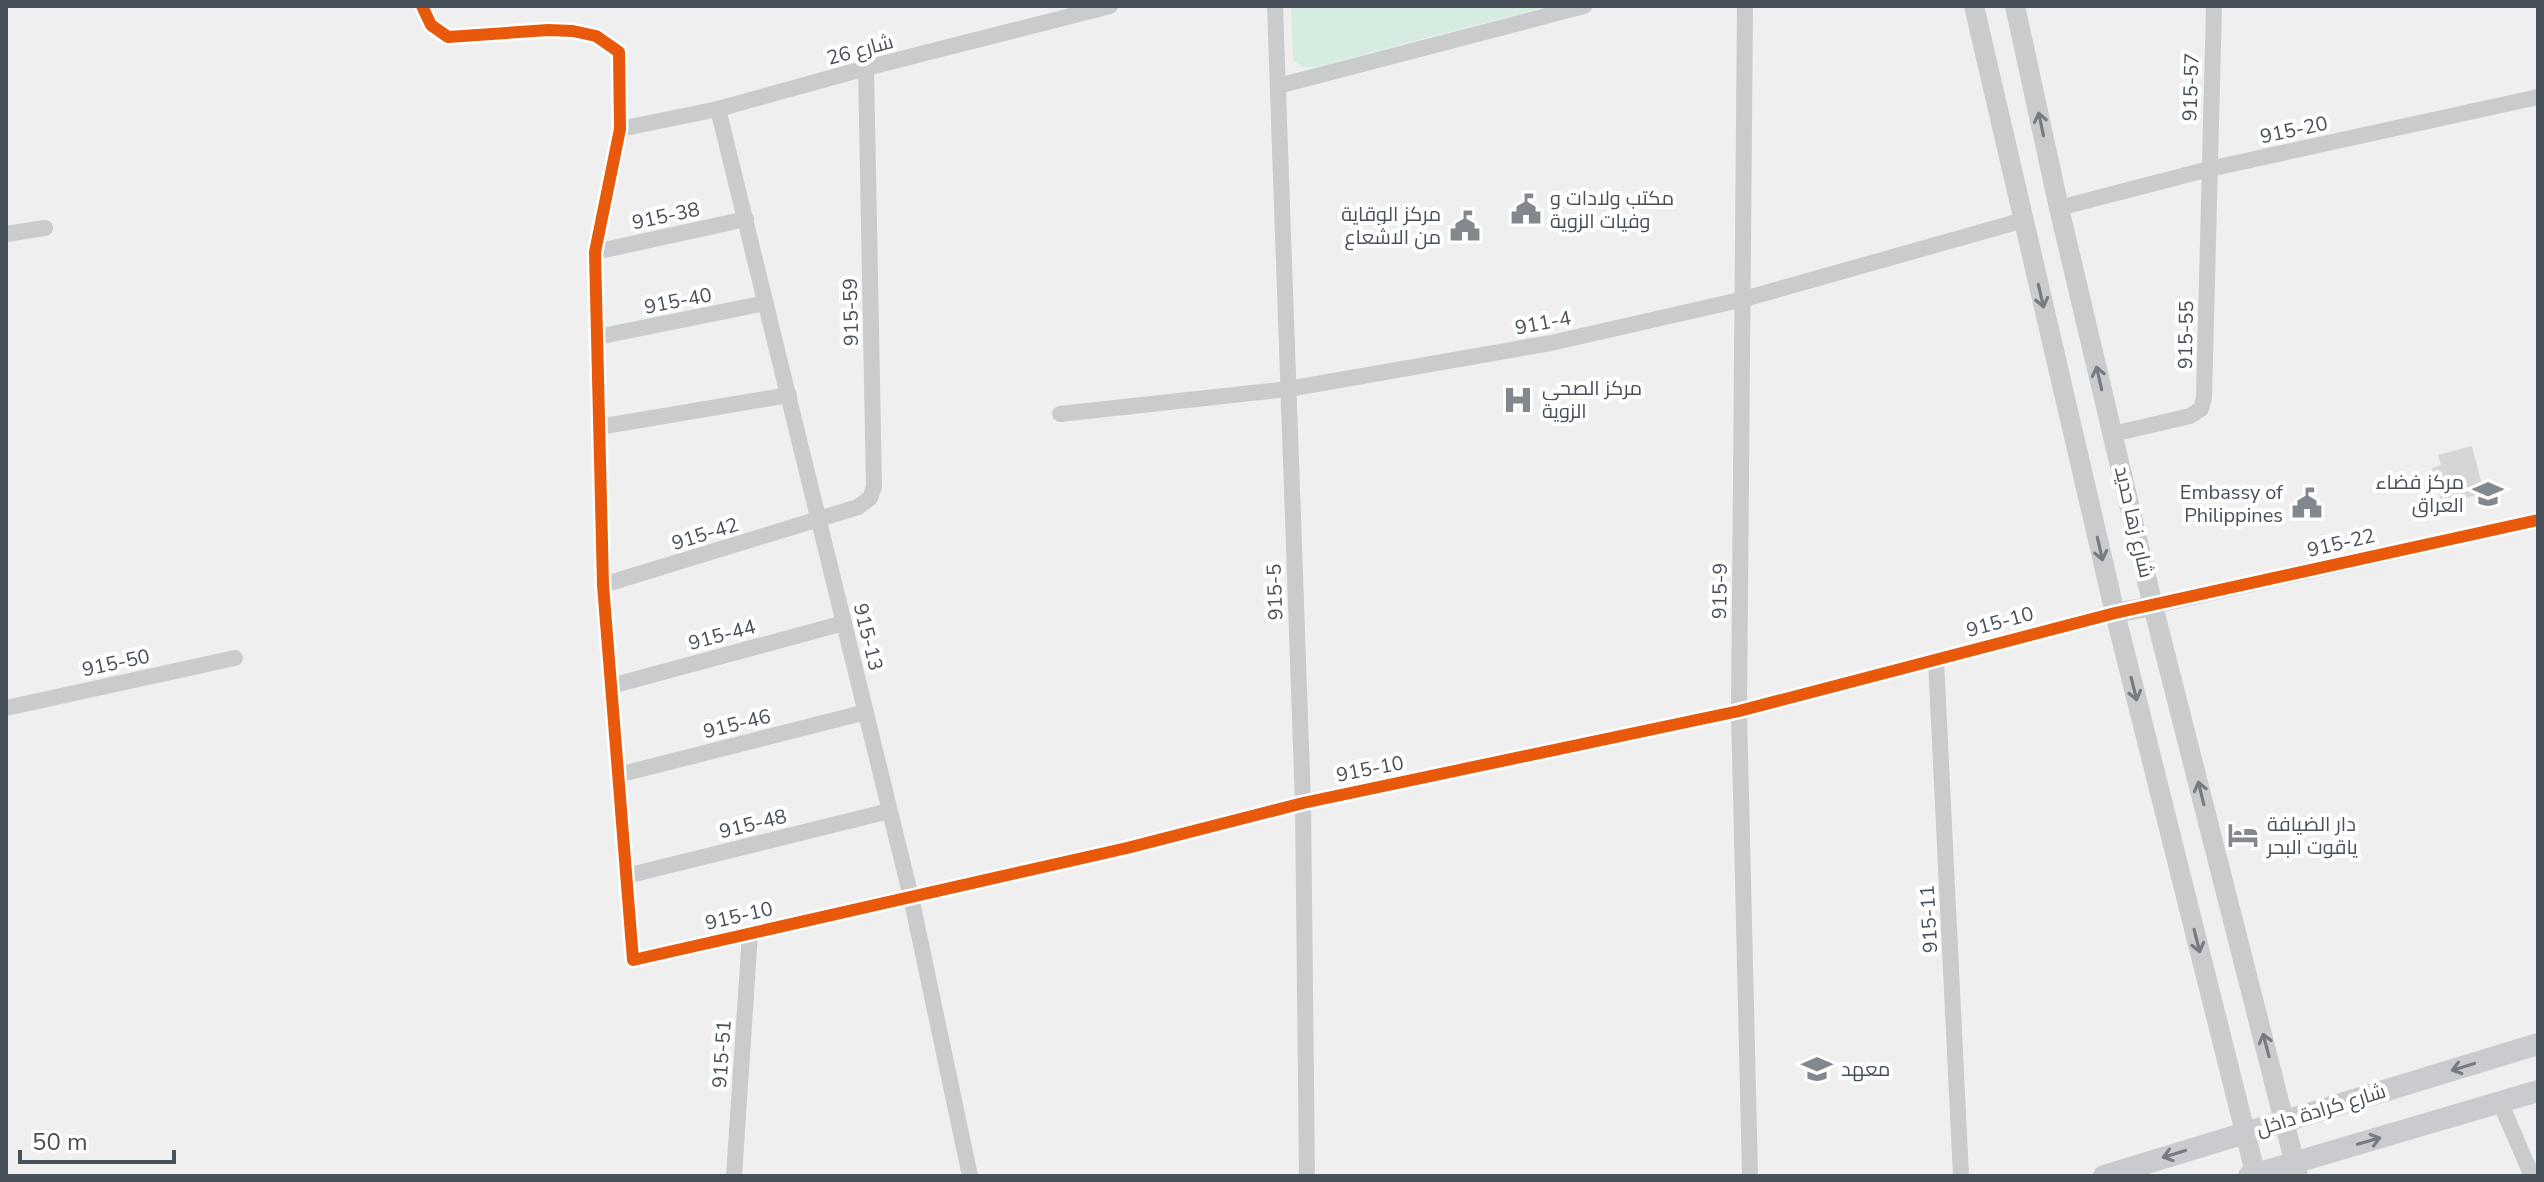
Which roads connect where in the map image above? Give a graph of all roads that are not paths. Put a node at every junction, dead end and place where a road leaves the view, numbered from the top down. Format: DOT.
graph roads {
  1 [pos="422,6"];
  2 [pos="1110,6"];
  3 [pos="1275,6"];
  4 [pos="1584,6"];
  5 [pos="1745,6"];
  6 [pos="1974,6"];
  7 [pos="2015,6"];
  8 [pos="2214,6"];
  9 [pos="866,68"];
  10 [pos="1278,86"];
  11 [pos="2538,97"];
  12 [pos="718,109"];
  13 [pos="620,129"];
  14 [pos="2209,169"];
  15 [pos="2059,208"];
  16 [pos="746,219"];
  17 [pos="2024,220"];
  18 [pos="45,228"];
  19 [pos="6,234"];
  20 [pos="595,252"];
  21 [pos="1744,299"];
  22 [pos="766,303"];
  23 [pos="597,337"];
  24 [pos="1288,389"];
  25 [pos="789,395"];
  26 [pos="1060,414"];
  27 [pos="599,427"];
  28 [pos="2113,434"];
  29 [pos="819,520"];
  30 [pos="2538,520"];
  31 [pos="603,585"];
  32 [pos="2153,606"];
  33 [pos="2115,613"];
  34 [pos="844,623"];
  35 [pos="235,658"];
  36 [pos="1936,660"];
  37 [pos="611,686"];
  38 [pos="6,708"];
  39 [pos="1739,711"];
  40 [pos="866,712"];
  41 [pos="618,775"];
  42 [pos="1303,803"];
  43 [pos="889,811"];
  44 [pos="626,876"];
  45 [pos="911,897"];
  46 [pos="750,934"];
  47 [pos="2538,1044"];
  48 [pos="2538,1091"];
  49 [pos="2500,1102"];
  50 [pos="2285,1121"];
  51 [pos="2245,1133"];
  52 [pos="2296,1169"];
  53 [pos="2254,1175"];
  54 [pos="734,1176"];
  55 [pos="970,1176"];
  56 [pos="1307,1176"];
  57 [pos="1750,1176"];
  58 [pos="1961,1176"];
  59 [pos="2104,1176"];
  60 [pos="2532,1176"];
  1 -- 13 [label="street"];
  2 -- 9 [label="street, شارع 26"];
  3 -- 10 [label="street, 915-5"];
  4 -- 10 [label="street"];
  5 -- 21 [label="street, 915-9"];
  6 -- 17 [label="street, شارع زها حديد"];
  15 -- 7 [label="street, شارع زها حديد, one-way"];
  8 -- 14 [label="street, 915-57"];
  9 -- 12 [label="street, شارع 26"];
  9 -- 29 [label="street, 915-59"];
  10 -- 24 [label="street, 915-5"];
  11 -- 14 [label="street, 915-20"];
  12 -- 13 [label="street, شارع 26"];
  12 -- 16 [label="street, 915-13"];
  13 -- 20 [label="street"];
  14 -- 15 [label="street, 915-20"];
  14 -- 28 [label="street, 915-55"];
  28 -- 15 [label="street, شارع زها حديد, one-way"];
  16 -- 20 [label="street, 915-38"];
  16 -- 22 [label="street, 915-13"];
  17 -- 21 [label="street, 911-4"];
  17 -- 33 [label="street, شارع زها حديد, one-way"];
  18 -- 19 [label="street"];
  20 -- 23 [label="street"];
  21 -- 24 [label="street, 911-4"];
  21 -- 39 [label="street, 915-9"];
  22 -- 23 [label="street, 915-40"];
  22 -- 25 [label="street, 915-13"];
  23 -- 27 [label="street"];
  24 -- 26 [label="street, 911-4"];
  24 -- 42 [label="street, 915-5"];
  25 -- 27 [label="street"];
  25 -- 29 [label="street, 915-13"];
  27 -- 31 [label="street"];
  28 -- 32 [label="street, شارع زها حديد"];
  29 -- 31 [label="street, 915-42"];
  29 -- 34 [label="street, 915-13"];
  30 -- 32 [label="street, 915-22"];
  31 -- 37 [label="street"];
  32 -- 33 [label="street"];
  50 -- 32 [label="street, شارع زها حديد, one-way"];
  33 -- 36 [label="street, 915-10"];
  33 -- 51 [label="street, شارع زها حديد, one-way"];
  34 -- 37 [label="street, 915-44"];
  34 -- 40 [label="street, 915-13"];
  35 -- 38 [label="street, 915-50"];
  36 -- 39 [label="street, 915-10"];
  36 -- 58 [label="street, 915-11"];
  37 -- 41 [label="street"];
  39 -- 42 [label="street, 915-10"];
  39 -- 57 [label="street, 915-9"];
  40 -- 41 [label="street, 915-46"];
  40 -- 43 [label="street, 915-13"];
  41 -- 44 [label="street"];
  42 -- 45 [label="street, 915-10"];
  42 -- 56 [label="street, 915-5"];
  43 -- 44 [label="street, 915-48"];
  43 -- 45 [label="street, 915-13"];
  44 -- 46 [label="street, 915-10"];
  45 -- 46 [label="street, 915-10"];
  45 -- 55 [label="street, 915-13"];
  46 -- 54 [label="street, 915-51"];
  47 -- 50 [label="main road, شارع كرادة داخل, one-way"];
  48 -- 49 [label="main road"];
  52 -- 49 [label="main road, one-way"];
  49 -- 60 [label="street"];
  50 -- 51 [label="main road, شارع كرادة داخل"];
  50 -- 52 [label="street, شارع زها حديد"];
  51 -- 53 [label="street, شارع زها حديد"];
  51 -- 59 [label="main road, شارع كرادة داخل, one-way"];
  52 -- 53 [label="main road"];
}
